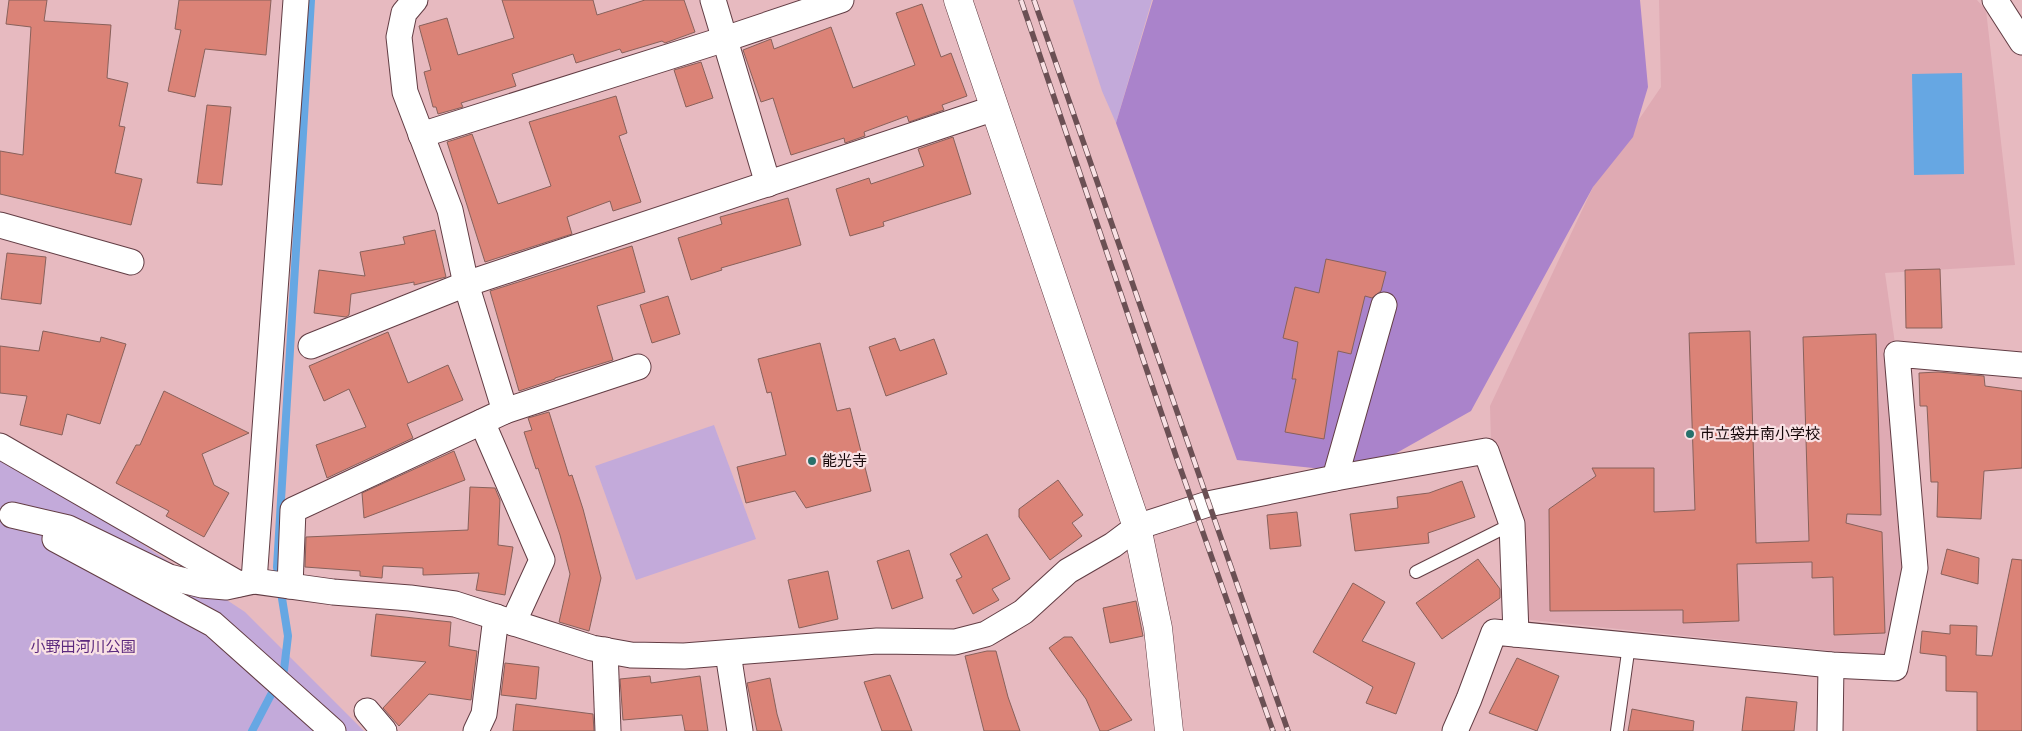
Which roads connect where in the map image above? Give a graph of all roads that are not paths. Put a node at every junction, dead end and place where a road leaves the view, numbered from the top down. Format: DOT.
graph roads {
  1 [pos="296,0"];
  2 [pos="415,0"];
  3 [pos="713,0"];
  4 [pos="841,0"];
  5 [pos="958,0"];
  6 [pos="1995,0"];
  7 [pos="725,39"];
  8 [pos="2022,42"];
  9 [pos="995,108"];
  10 [pos="421,135"];
  11 [pos="768,184"];
  12 [pos="0,225"];
  13 [pos="131,262"];
  14 [pos="466,284"];
  15 [pos="1384,306"];
  16 [pos="311,346"];
  17 [pos="2022,365"];
  18 [pos="638,367"];
  19 [pos="505,411"];
  20 [pos="482,422"];
  21 [pos="0,446"];
  22 [pos="1335,478"];
  23 [pos="6,512"];
  24 [pos="1512,524"];
  25 [pos="1137,527"];
  26 [pos="1416,572"];
  27 [pos="247,582"];
  28 [pos="290,586"];
  29 [pos="505,620"];
  30 [pos="1516,634"];
  31 [pos="1629,645"];
  32 [pos="606,650"];
  33 [pos="728,653"];
  34 [pos="1831,665"];
  35 [pos="367,711"];
  36 [pos="333,731"];
  37 [pos="384,731"];
  38 [pos="476,731"];
  39 [pos="608,731"];
  40 [pos="740,731"];
  41 [pos="1169,731"];
  42 [pos="1455,731"];
  43 [pos="1616,731"];
  44 [pos="1830,731"];
  1 -- 27 [label="street"];
  2 -- 10 [label="street"];
  3 -- 7 [label="street"];
  4 -- 7 [label="street"];
  5 -- 9 [label="street"];
  6 -- 8 [label="street"];
  7 -- 10 [label="street"];
  7 -- 11 [label="street"];
  9 -- 11 [label="street"];
  9 -- 25 [label="street"];
  10 -- 14 [label="street"];
  11 -- 14 [label="street"];
  12 -- 13 [label="street"];
  14 -- 16 [label="street"];
  14 -- 19 [label="street"];
  15 -- 22 [label="street"];
  17 -- 34 [label="street"];
  18 -- 19 [label="street"];
  19 -- 20 [label="street"];
  20 -- 28 [label="street"];
  20 -- 29 [label="street"];
  21 -- 27 [label="street"];
  22 -- 24 [label="street"];
  22 -- 25 [label="street"];
  23 -- 27 [label="street"];
  23 -- 36 [label="street"];
  24 -- 26 [label="lane"];
  24 -- 30 [label="street"];
  25 -- 33 [label="street"];
  25 -- 41 [label="street"];
  27 -- 28 [label="street"];
  28 -- 29 [label="street"];
  29 -- 32 [label="street"];
  29 -- 38 [label="street"];
  30 -- 31 [label="street"];
  30 -- 42 [label="street"];
  31 -- 34 [label="street"];
  31 -- 43 [label="lane"];
  32 -- 33 [label="street"];
  32 -- 39 [label="street"];
  33 -- 40 [label="street"];
  34 -- 44 [label="street"];
  35 -- 37 [label="street"];
}
